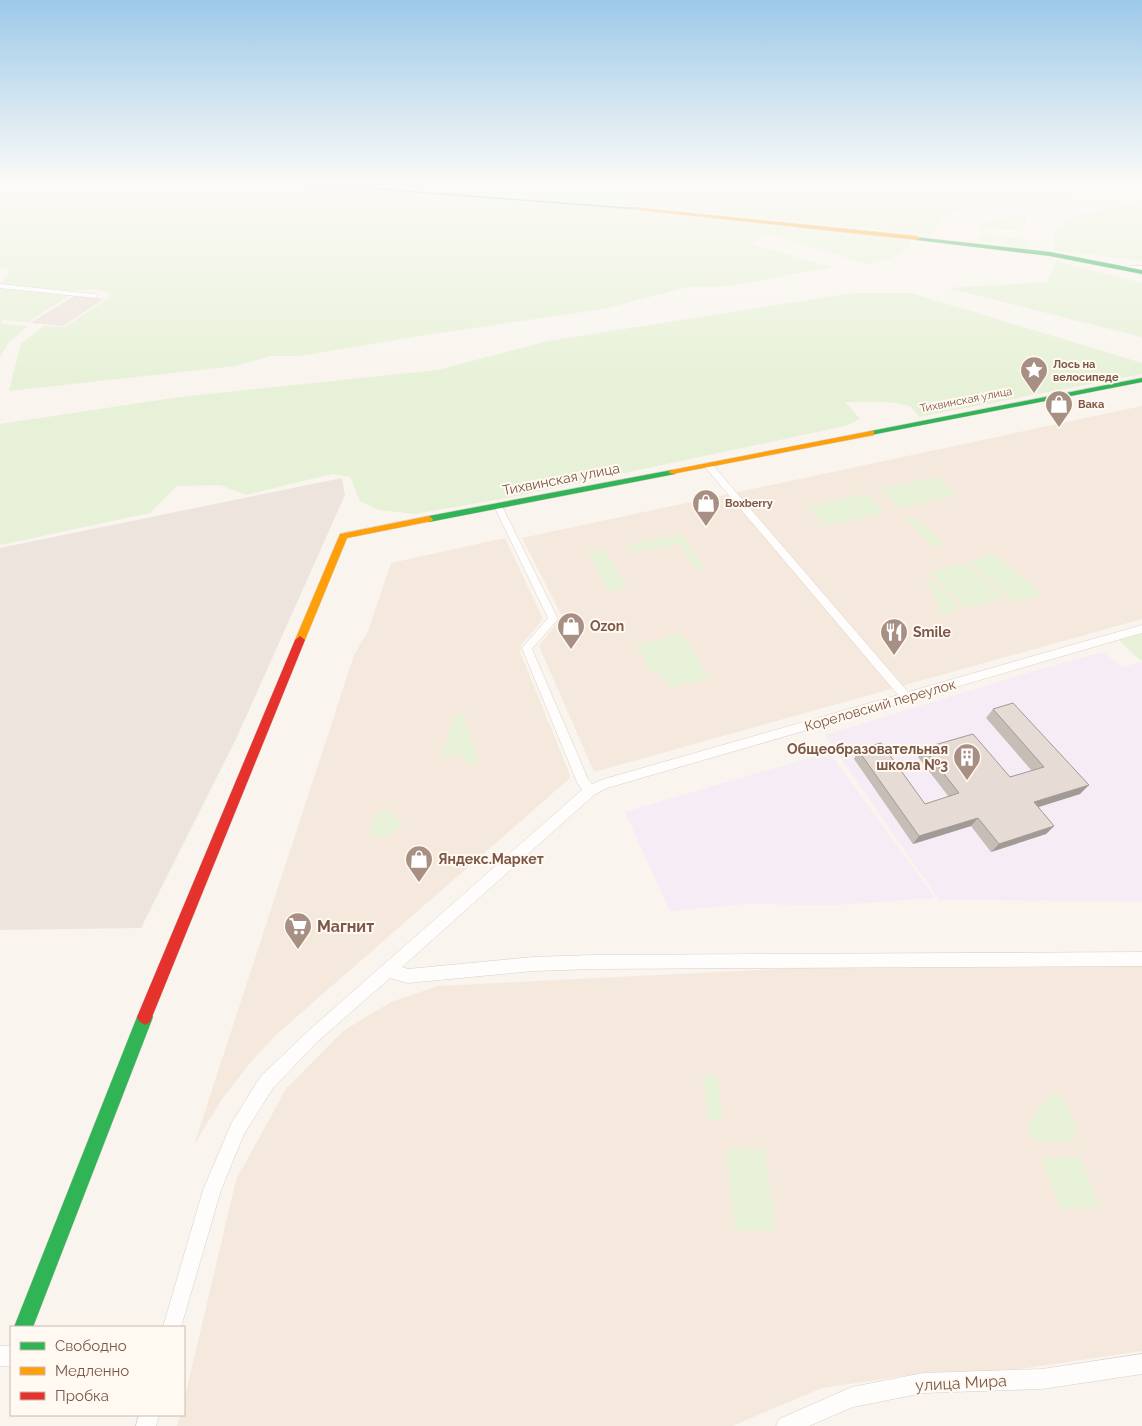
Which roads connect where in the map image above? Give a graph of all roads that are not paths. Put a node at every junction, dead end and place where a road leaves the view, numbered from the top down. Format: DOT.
graph roads {
  1 [pos="1008,250"];
  2 [pos="1127,268"];
  3 [pos="1142,268"];
  4 [pos="1142,272"];
  5 [pos="0,286"];
  6 [pos="95,296"];
  7 [pos="1142,380"];
  8 [pos="708,465"];
  9 [pos="498,506"];
  10 [pos="1142,629"];
  11 [pos="906,697"];
  12 [pos="590,791"];
  13 [pos="1142,959"];
  14 [pos="388,970"];
  15 [pos="23,1326"];
  16 [pos="172,1326"];
  17 [pos="1142,1364"];
  18 [pos="786,1426"];
  1 -- 2 [label="street"];
  2 -- 3 [label="street"];
  2 -- 4 [label="street"];
  5 -- 6 [label="street"];
  7 -- 8 [label="street, Тихвинская улица"];
  8 -- 9 [label="street, Тихвинская улица"];
  8 -- 11 [label="street"];
  9 -- 12 [label="street, Тихвинская улица"];
  9 -- 15 [label="street"];
  10 -- 11 [label="street, Кореловский переулок"];
  11 -- 12 [label="street, Кореловский переулок"];
  12 -- 14 [label="street, Кореловский переулок"];
  13 -- 14 [label="street"];
  14 -- 16 [label="street, Кореловский переулок"];
  17 -- 18 [label="street, улица Мира"];
}
